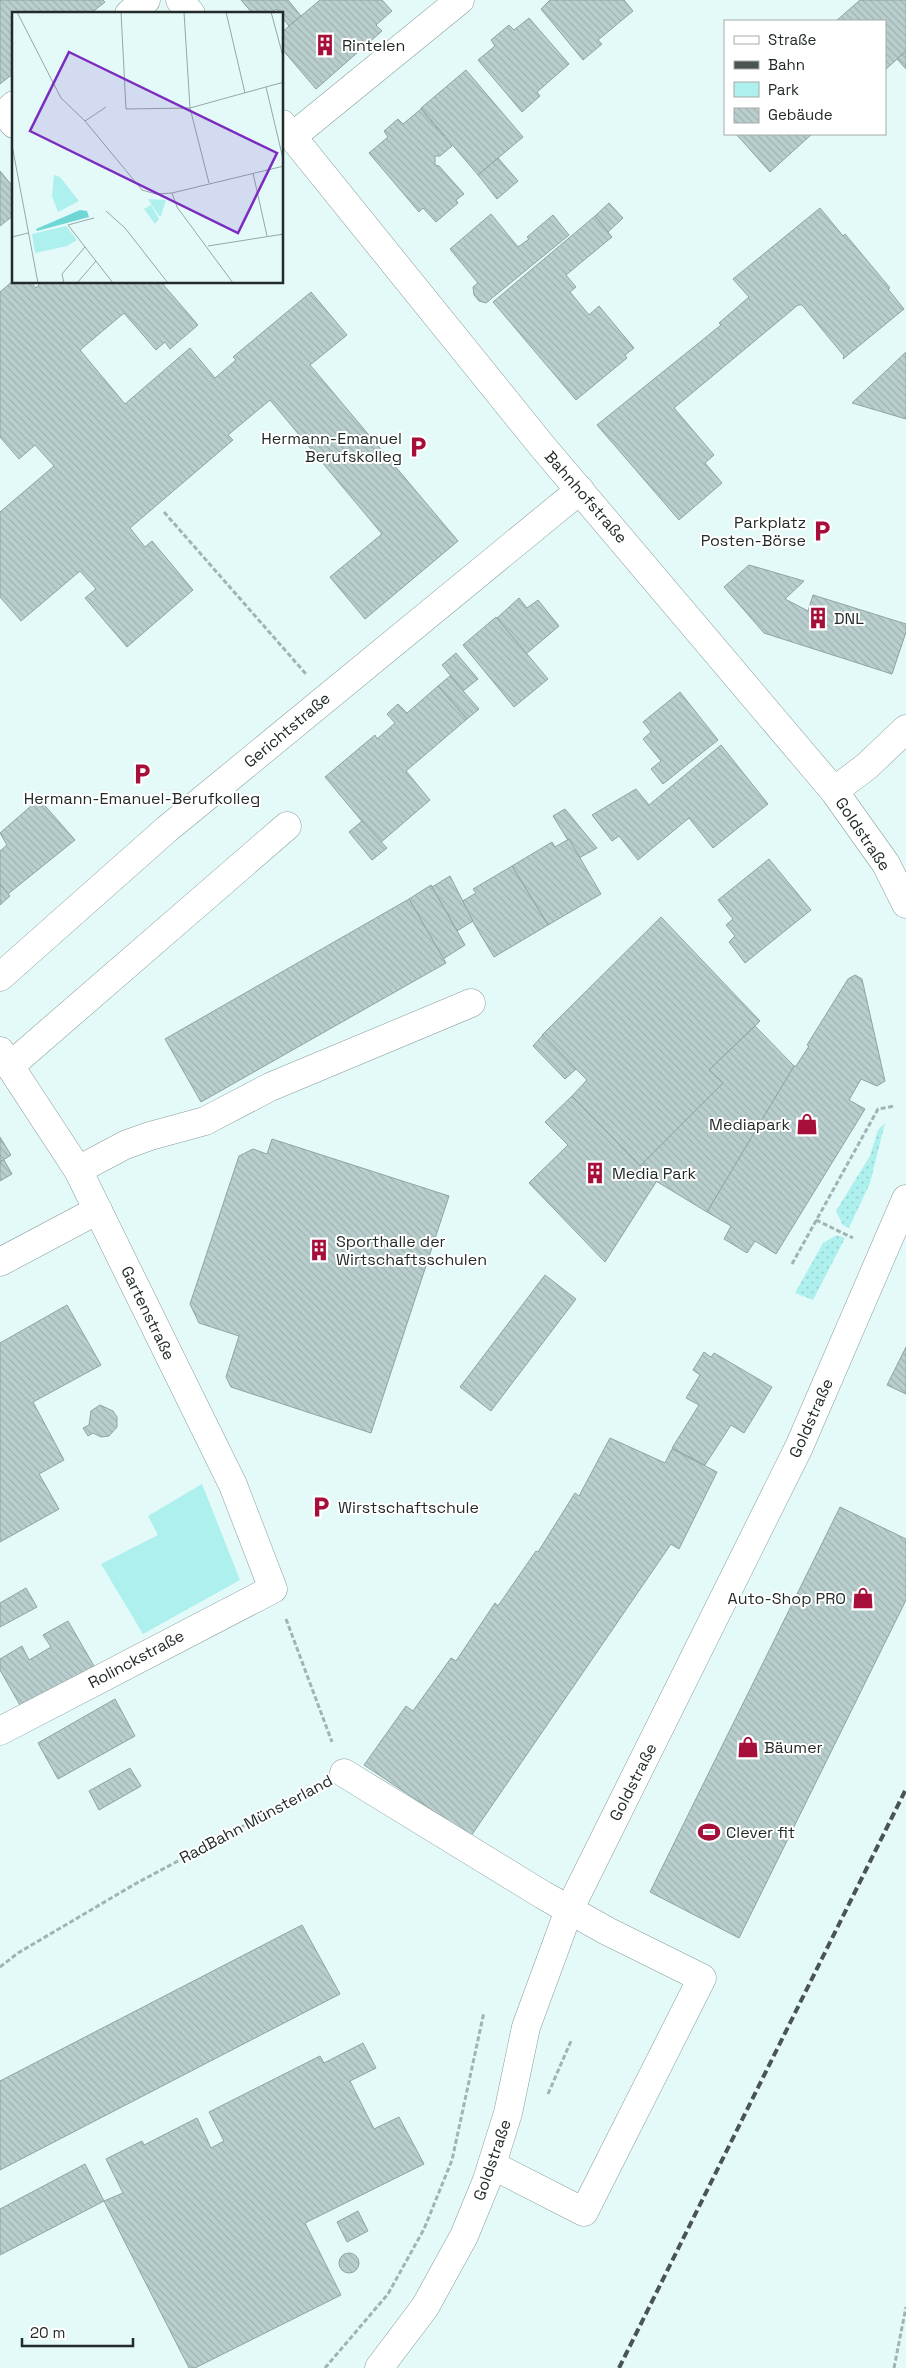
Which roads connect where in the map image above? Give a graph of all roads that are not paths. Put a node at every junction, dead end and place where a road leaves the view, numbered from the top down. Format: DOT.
graph roads {
  1 [pos="146,0"];
  2 [pos="180,0"];
  3 [pos="460,0"];
  4 [pos="131,12"];
  5 [pos="189,12"];
  6 [pos="12,107"];
  7 [pos="12,122"];
  8 [pos="288,130"];
  9 [pos="580,490"];
  10 [pos="906,729"];
  11 [pos="834,791"];
  12 [pos="287,826"];
  13 [pos="906,904"];
  14 [pos="0,976"];
  15 [pos="471,1003"];
  16 [pos="5,1058"];
  17 [pos="78,1170"];
  18 [pos="906,1200"];
  19 [pos="98,1210"];
  20 [pos="0,1262"];
  21 [pos="273,1589"];
  22 [pos="0,1731"];
  23 [pos="344,1773"];
  24 [pos="569,1910"];
  25 [pos="492,2165"];
  26 [pos="379,2368"];
  1 -- 4 [label="street"];
  2 -- 5 [label="street"];
  3 -- 8 [label="street"];
  6 -- 7 [label="street"];
  8 -- 9 [label="street, Bahnhofstraße"];
  9 -- 11 [label="street, Bahnhofstraße"];
  9 -- 14 [label="street, Gerichtstraße"];
  10 -- 11 [label="street"];
  11 -- 13 [label="street, Goldstraße"];
  12 -- 16 [label="street"];
  15 -- 17 [label="street"];
  16 -- 17 [label="street, Gartenstraße"];
  17 -- 19 [label="street, Gartenstraße"];
  18 -- 24 [label="street, Goldstraße"];
  19 -- 20 [label="street"];
  19 -- 21 [label="street, Gartenstraße"];
  21 -- 22 [label="street, Rolinckstraße"];
  23 -- 24 [label="street, RadBahn Münsterland"];
  24 -- 25 [label="street, Goldstraße"];
  24 -- 25 [label="street, RadBahn Münsterland"];
  25 -- 26 [label="street, Goldstraße"];
}
